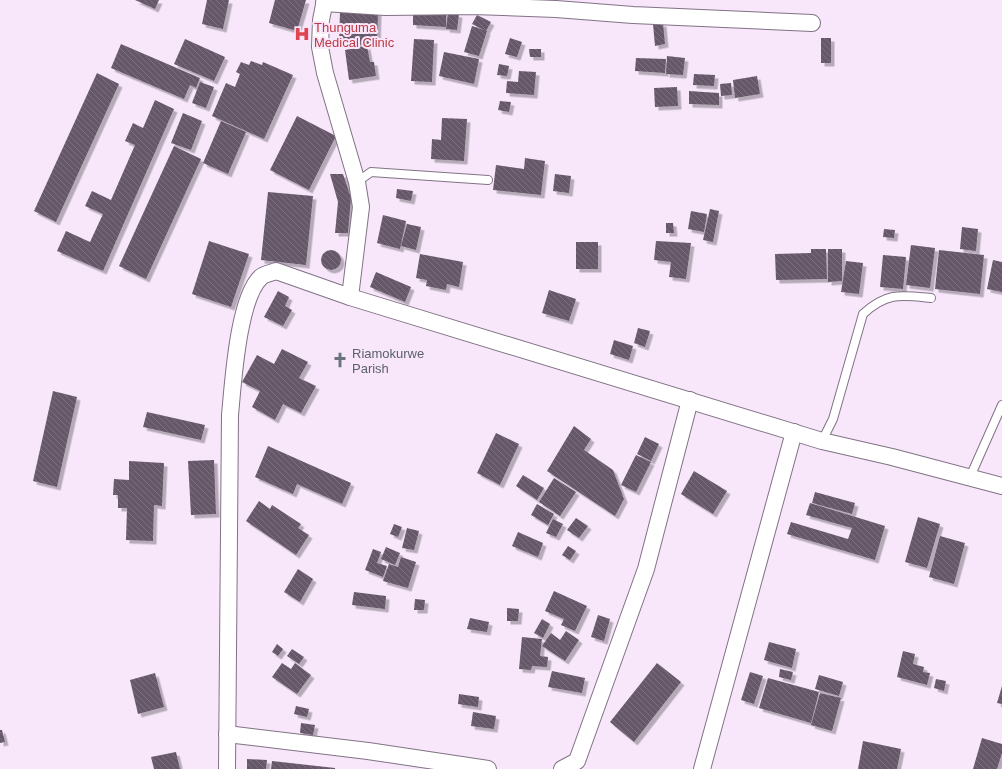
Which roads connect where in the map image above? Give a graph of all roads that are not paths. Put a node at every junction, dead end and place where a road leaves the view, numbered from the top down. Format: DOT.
graph roads {
  1 [pos="324,2"];
  2 [pos="812,23"];
  3 [pos="488,180"];
  4 [pos="357,182"];
  5 [pos="350,297"];
  6 [pos="931,298"];
  7 [pos="690,400"];
  8 [pos="1002,405"];
  9 [pos="794,432"];
  10 [pos="822,441"];
  11 [pos="970,477"];
  12 [pos="1002,486"];
  13 [pos="227,734"];
  14 [pos="227,769"];
  15 [pos="488,769"];
  16 [pos="562,769"];
  17 [pos="702,769"];
  1 -- 2 [label="street"];
  1 -- 4 [label="street"];
  3 -- 4 [label="lane"];
  4 -- 5 [label="street"];
  5 -- 7 [label="street"];
  5 -- 13 [label="street"];
  6 -- 10 [label="lane"];
  7 -- 9 [label="street"];
  7 -- 16 [label="street"];
  8 -- 11 [label="lane"];
  9 -- 10 [label="street"];
  9 -- 17 [label="street"];
  10 -- 11 [label="street"];
  11 -- 12 [label="street"];
  13 -- 14 [label="street"];
  13 -- 15 [label="street"];
}
